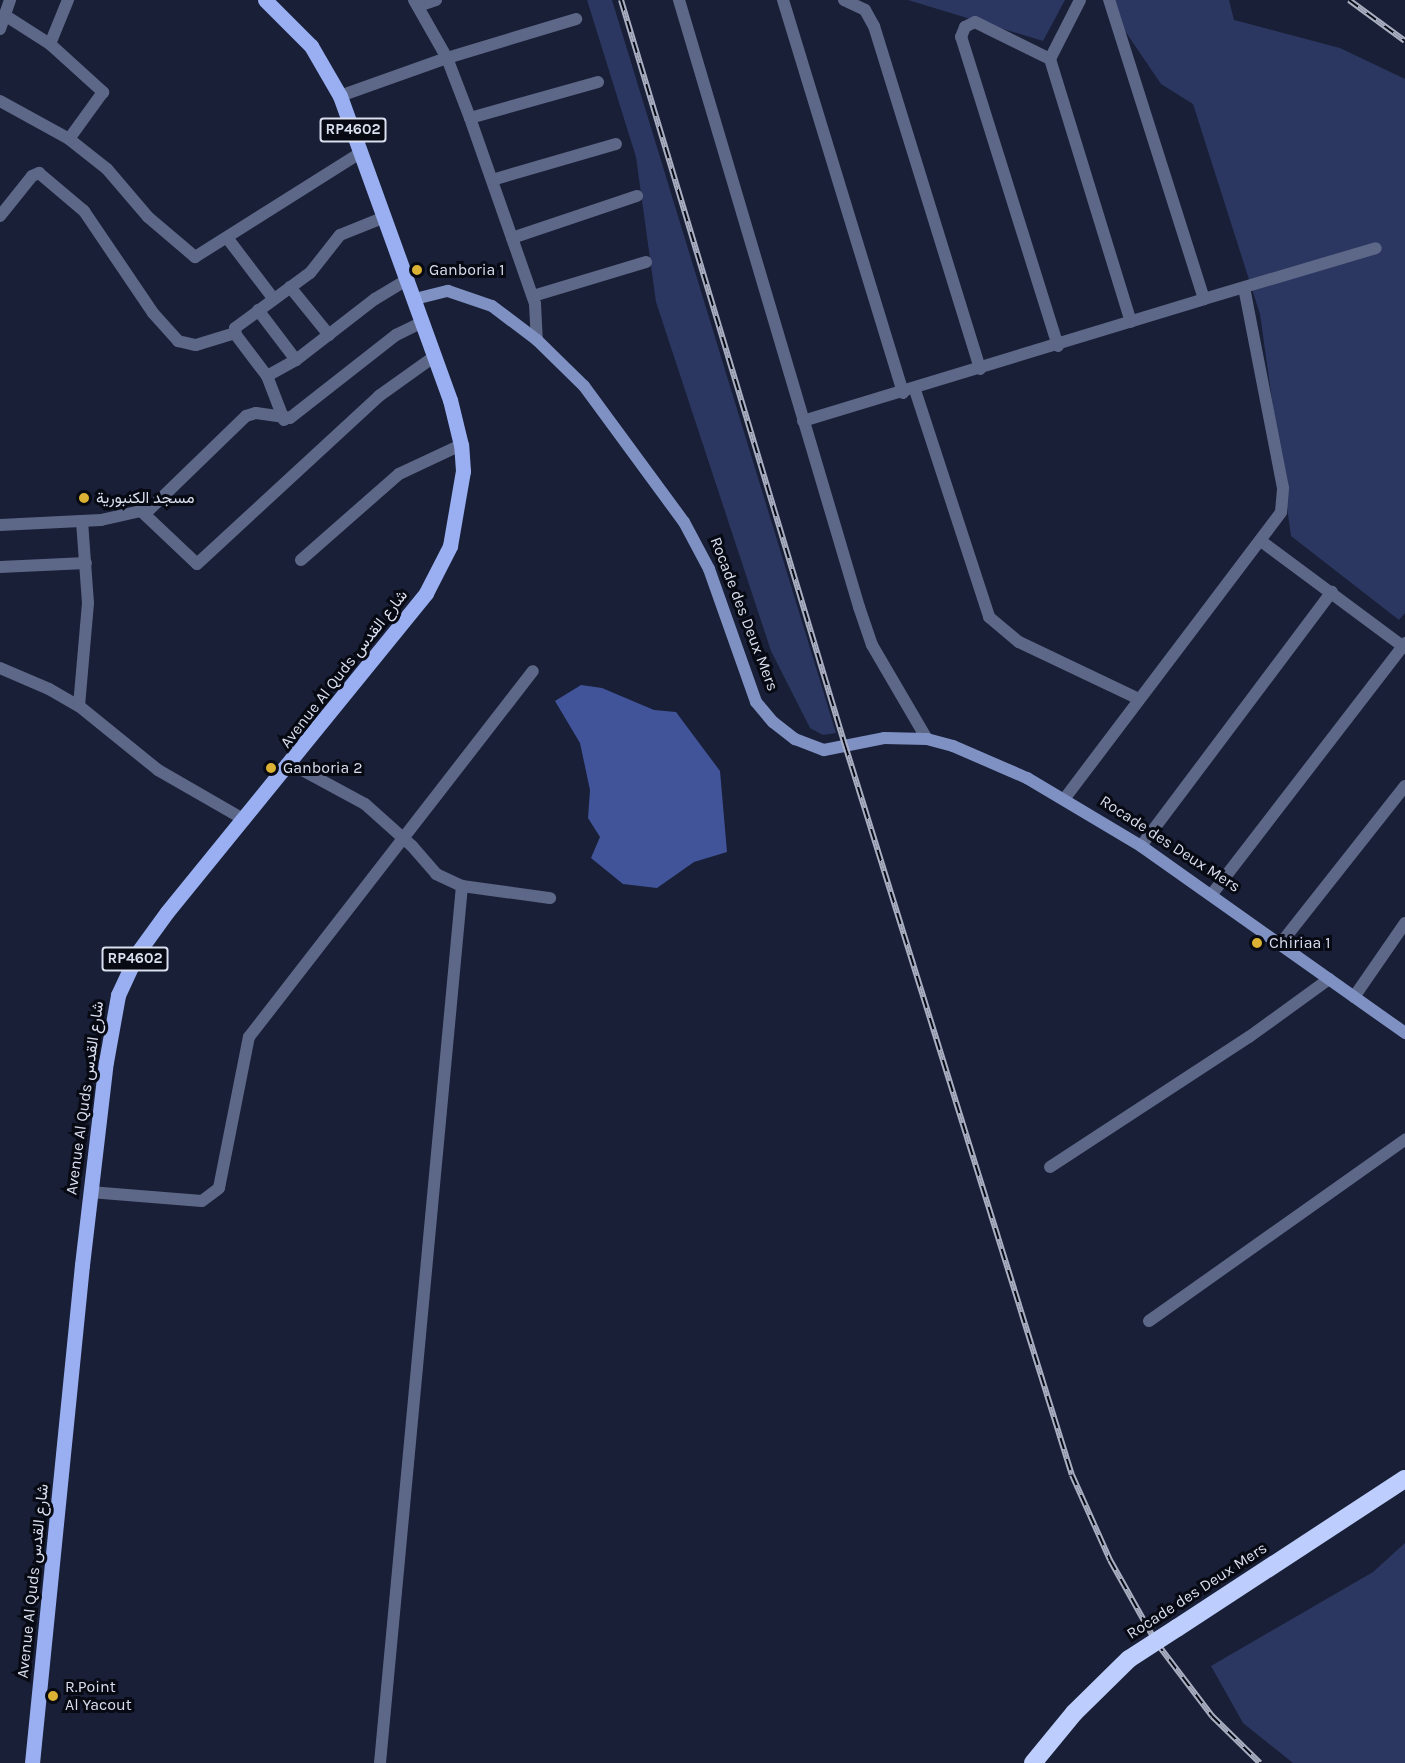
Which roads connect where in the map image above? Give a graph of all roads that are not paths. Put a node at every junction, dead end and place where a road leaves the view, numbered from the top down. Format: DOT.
graph roads {
  1 [pos="10,0"];
  2 [pos="68,0"];
  3 [pos="265,0"];
  4 [pos="436,0"];
  5 [pos="680,0"];
  6 [pos="783,0"];
  7 [pos="844,0"];
  8 [pos="1080,0"];
  9 [pos="1109,0"];
  10 [pos="416,3"];
  11 [pos="6,16"];
  12 [pos="576,19"];
  13 [pos="0,30"];
  14 [pos="50,44"];
  15 [pos="447,58"];
  16 [pos="1050,59"];
  17 [pos="598,82"];
  18 [pos="340,96"];
  19 [pos="0,101"];
  20 [pos="470,118"];
  21 [pos="69,139"];
  22 [pos="616,144"];
  23 [pos="362,152"];
  24 [pos="492,180"];
  25 [pos="637,196"];
  26 [pos="0,216"];
  27 [pos="385,217"];
  28 [pos="512,238"];
  29 [pos="228,239"];
  30 [pos="1376,249"];
  31 [pos="646,261"];
  32 [pos="408,279"];
  33 [pos="290,287"];
  34 [pos="1244,288"];
  35 [pos="533,296"];
  36 [pos="273,298"];
  37 [pos="416,299"];
  38 [pos="1204,299"];
  39 [pos="258,310"];
  40 [pos="1131,321"];
  41 [pos="423,322"];
  42 [pos="235,333"];
  43 [pos="329,335"];
  44 [pos="537,340"];
  45 [pos="1058,346"];
  46 [pos="435,356"];
  47 [pos="296,360"];
  48 [pos="980,369"];
  49 [pos="267,376"];
  50 [pos="909,391"];
  51 [pos="284,420"];
  52 [pos="803,421"];
  53 [pos="461,445"];
  54 [pos="141,511"];
  55 [pos="82,521"];
  56 [pos="0,525"];
  57 [pos="1261,542"];
  58 [pos="301,560"];
  59 [pos="86,563"];
  60 [pos="0,567"];
  61 [pos="1332,592"];
  62 [pos="1404,646"];
  63 [pos="0,668"];
  64 [pos="533,671"];
  65 [pos="1138,699"];
  66 [pos="79,706"];
  67 [pos="927,739"];
  68 [pos="291,764"];
  69 [pos="1405,786"];
  70 [pos="1065,798"];
  71 [pos="245,820"];
  72 [pos="401,836"];
  73 [pos="1142,846"];
  74 [pos="462,886"];
  75 [pos="1212,894"];
  76 [pos="550,898"];
  77 [pos="1405,923"];
  78 [pos="1281,943"];
  79 [pos="1329,979"];
  80 [pos="1354,997"];
  81 [pos="1405,1033"];
  82 [pos="1405,1140"];
  83 [pos="1050,1167"];
  84 [pos="90,1192"];
  85 [pos="1149,1321"];
  86 [pos="1405,1479"];
  87 [pos="34,1746"];
  88 [pos="32,1763"];
  89 [pos="40,1763"];
  90 [pos="380,1763"];
  91 [pos="1033,1763"];
  1 -- 11 [label="street"];
  2 -- 14 [label="street"];
  3 -- 18 [label="main road, Avenue Al Quds شارع القدس / RP4602"];
  4 -- 10 [label="street"];
  5 -- 52 [label="street"];
  6 -- 50 [label="street"];
  7 -- 48 [label="street"];
  8 -- 16 [label="street"];
  9 -- 38 [label="street"];
  10 -- 15 [label="street"];
  11 -- 13 [label="street"];
  11 -- 14 [label="street"];
  12 -- 15 [label="street"];
  14 -- 21 [label="street"];
  15 -- 18 [label="street"];
  15 -- 20 [label="street"];
  16 -- 40 [label="street"];
  16 -- 45 [label="street"];
  17 -- 20 [label="street"];
  18 -- 23 [label="main road, Avenue Al Quds شارع القدس / RP4602"];
  19 -- 21 [label="street"];
  20 -- 24 [label="street"];
  21 -- 29 [label="street"];
  22 -- 24 [label="street"];
  23 -- 27 [label="main road, Avenue Al Quds شارع القدس / RP4602"];
  23 -- 29 [label="street"];
  24 -- 28 [label="street"];
  25 -- 28 [label="street"];
  26 -- 42 [label="street"];
  27 -- 32 [label="main road, Avenue Al Quds شارع القدس / RP4602"];
  27 -- 33 [label="street"];
  28 -- 35 [label="street"];
  29 -- 36 [label="street"];
  30 -- 34 [label="street"];
  31 -- 35 [label="street"];
  32 -- 37 [label="main road, Avenue Al Quds شارع القدس / RP4602"];
  32 -- 43 [label="street"];
  33 -- 36 [label="street"];
  33 -- 43 [label="street"];
  34 -- 38 [label="street"];
  34 -- 57 [label="street"];
  35 -- 44 [label="street"];
  36 -- 39 [label="street"];
  37 -- 41 [label="main road, Avenue Al Quds شارع القدس / RP4602"];
  37 -- 44 [label="main road, Rocade des Deux Mers"];
  38 -- 40 [label="street"];
  39 -- 42 [label="street"];
  39 -- 47 [label="street"];
  40 -- 45 [label="street"];
  41 -- 46 [label="main road, Avenue Al Quds شارع القدس / RP4602"];
  41 -- 51 [label="street"];
  42 -- 49 [label="street"];
  43 -- 47 [label="street"];
  44 -- 67 [label="main road, Rocade des Deux Mers"];
  45 -- 48 [label="street"];
  46 -- 53 [label="main road, Avenue Al Quds شارع القدس / RP4602"];
  46 -- 54 [label="street"];
  47 -- 49 [label="street"];
  48 -- 50 [label="street"];
  49 -- 51 [label="street"];
  50 -- 52 [label="street"];
  50 -- 65 [label="street"];
  51 -- 54 [label="street"];
  52 -- 67 [label="street"];
  53 -- 58 [label="street"];
  53 -- 68 [label="main road, Avenue Al Quds شارع القدس / RP4602"];
  54 -- 55 [label="street"];
  55 -- 56 [label="street"];
  55 -- 59 [label="street"];
  57 -- 61 [label="street"];
  57 -- 65 [label="street"];
  59 -- 60 [label="street"];
  59 -- 66 [label="street"];
  61 -- 62 [label="street"];
  61 -- 73 [label="street"];
  62 -- 75 [label="street"];
  63 -- 66 [label="street"];
  64 -- 72 [label="street"];
  65 -- 70 [label="street"];
  66 -- 71 [label="street"];
  67 -- 70 [label="main road, Rocade des Deux Mers"];
  68 -- 71 [label="main road, Avenue Al Quds شارع القدس / RP4602"];
  68 -- 72 [label="street"];
  69 -- 78 [label="street"];
  70 -- 73 [label="main road, Rocade des Deux Mers"];
  71 -- 84 [label="main road, Avenue Al Quds شارع القدس / RP4602"];
  72 -- 74 [label="street"];
  72 -- 84 [label="street"];
  73 -- 75 [label="main road, Rocade des Deux Mers"];
  74 -- 76 [label="street"];
  74 -- 90 [label="street"];
  75 -- 78 [label="main road, Rocade des Deux Mers"];
  77 -- 80 [label="street"];
  78 -- 79 [label="main road, Rocade des Deux Mers"];
  79 -- 80 [label="main road, Rocade des Deux Mers"];
  79 -- 83 [label="street"];
  80 -- 81 [label="main road, Rocade des Deux Mers"];
  82 -- 85 [label="street"];
  84 -- 87 [label="main road, Avenue Al Quds شارع القدس / RP4602"];
  86 -- 91 [label="highway, Rocade des Deux Mers, bridge"];
  87 -- 88 [label="main road, Avenue Al Quds شارع القدس / RP4602"];
  87 -- 89 [label="main road, Avenue Al Quds شارع القدس / RP4602"];
}
